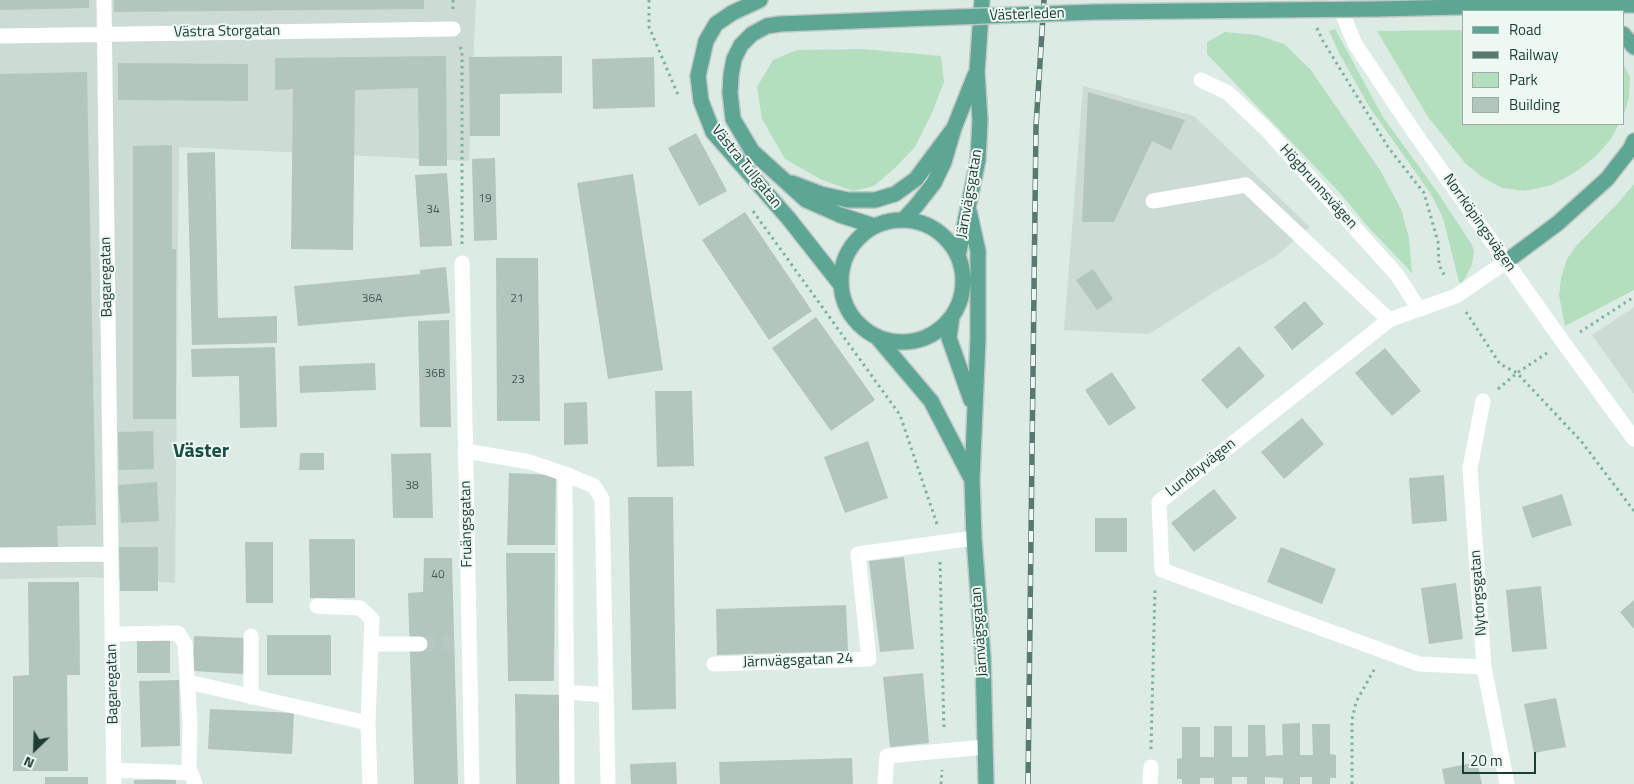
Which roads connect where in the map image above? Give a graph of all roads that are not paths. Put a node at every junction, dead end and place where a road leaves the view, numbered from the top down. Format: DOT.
graph roads {
  1 [pos="104,0"];
  2 [pos="760,0"];
  3 [pos="982,0"];
  4 [pos="1337,0"];
  5 [pos="1634,6"];
  6 [pos="1588,8"];
  7 [pos="453,30"];
  8 [pos="104,34"];
  9 [pos="752,34"];
  10 [pos="1624,35"];
  11 [pos="0,36"];
  12 [pos="1634,47"];
  13 [pos="977,72"];
  14 [pos="1201,80"];
  15 [pos="954,128"];
  16 [pos="1634,141"];
  17 [pos="782,180"];
  18 [pos="1153,202"];
  19 [pos="969,212"];
  20 [pos="903,220"];
  21 [pos="874,226"];
  22 [pos="958,256"];
  23 [pos="1506,261"];
  24 [pos="462,263"];
  25 [pos="841,285"];
  26 [pos="1419,309"];
  27 [pos="952,316"];
  28 [pos="1389,320"];
  29 [pos="874,335"];
  30 [pos="1483,401"];
  31 [pos="974,406"];
  32 [pos="1634,439"];
  33 [pos="466,451"];
  34 [pos="565,474"];
  35 [pos="972,480"];
  36 [pos="974,538"];
  37 [pos="111,554"];
  38 [pos="0,555"];
  39 [pos="317,606"];
  40 [pos="112,634"];
  41 [pos="252,636"];
  42 [pos="371,644"];
  43 [pos="420,644"];
  44 [pos="714,664"];
  45 [pos="1484,667"];
  46 [pos="188,682"];
  47 [pos="566,692"];
  48 [pos="606,695"];
  49 [pos="251,696"];
  50 [pos="368,723"];
  51 [pos="985,746"];
  52 [pos="1151,767"];
  53 [pos="114,777"];
  54 [pos="193,778"];
  55 [pos="370,784"];
  56 [pos="472,784"];
  57 [pos="567,784"];
  58 [pos="608,784"];
  59 [pos="885,784"];
  60 [pos="986,784"];
  61 [pos="1150,784"];
  62 [pos="1507,784"];
  1 -- 8 [label="street, Bagaregatan"];
  2 -- 25 [label="main road, Västra Tullgatan"];
  3 -- 13 [label="main road, Järnvägsgatan"];
  4 -- 23 [label="street, Norrköpingsvägen"];
  5 -- 6 [label="main road, Västerleden"];
  6 -- 9 [label="main road, Västerleden, bridge"];
  7 -- 8 [label="street, Västra Storgatan"];
  8 -- 11 [label="street, Västra Storgatan"];
  8 -- 37 [label="street, Bagaregatan"];
  9 -- 17 [label="main road, Västra Tullgatan"];
  10 -- 12 [label="main road"];
  13 -- 15 [label="main road, Järnvägsgatan"];
  13 -- 19 [label="main road, Järnvägsgatan"];
  14 -- 26 [label="street, Högbrunnsvägen"];
  15 -- 17 [label="main road"];
  15 -- 20 [label="main road, Järnvägsgatan"];
  16 -- 23 [label="main road"];
  17 -- 21 [label="main road, Västra Tullgatan"];
  18 -- 28 [label="street"];
  19 -- 22 [label="main road, Järnvägsgatan"];
  19 -- 31 [label="main road"];
  20 -- 21 [label="main road, Västra Tullgatan"];
  20 -- 22 [label="main road, Västra Tullgatan"];
  21 -- 25 [label="main road, Västra Tullgatan"];
  22 -- 27 [label="main road, Västra Tullgatan"];
  23 -- 26 [label="street, Lundbyvägen"];
  23 -- 32 [label="street, Norrköpingsvägen"];
  24 -- 33 [label="street, Fruängsgatan"];
  25 -- 29 [label="main road, Västra Tullgatan"];
  26 -- 28 [label="street, Lundbyvägen"];
  27 -- 29 [label="main road, Västra Tullgatan"];
  27 -- 31 [label="main road, Järnvägsgatan"];
  28 -- 45 [label="street, Lundbyvägen"];
  29 -- 35 [label="main road, Järnvägsgatan"];
  30 -- 45 [label="street, Nytorgsgatan"];
  31 -- 35 [label="main road, Järnvägsgatan"];
  33 -- 34 [label="street"];
  33 -- 56 [label="street, Fruängsgatan"];
  34 -- 47 [label="street"];
  34 -- 48 [label="street"];
  35 -- 36 [label="main road, Järnvägsgatan"];
  36 -- 44 [label="street, Järnvägsgatan 24"];
  36 -- 51 [label="main road, Järnvägsgatan"];
  37 -- 38 [label="street"];
  37 -- 40 [label="street, Bagaregatan"];
  39 -- 42 [label="street"];
  40 -- 46 [label="street"];
  40 -- 53 [label="street, Bagaregatan"];
  41 -- 49 [label="street"];
  42 -- 43 [label="street"];
  42 -- 50 [label="street"];
  45 -- 62 [label="street, Nytorgsgatan"];
  46 -- 49 [label="street"];
  46 -- 54 [label="street"];
  47 -- 48 [label="street"];
  47 -- 57 [label="street"];
  48 -- 58 [label="street"];
  49 -- 50 [label="street"];
  50 -- 55 [label="street"];
  51 -- 59 [label="street"];
  51 -- 60 [label="main road, Järnvägsgatan"];
  52 -- 61 [label="street"];
  53 -- 54 [label="street"];
}
